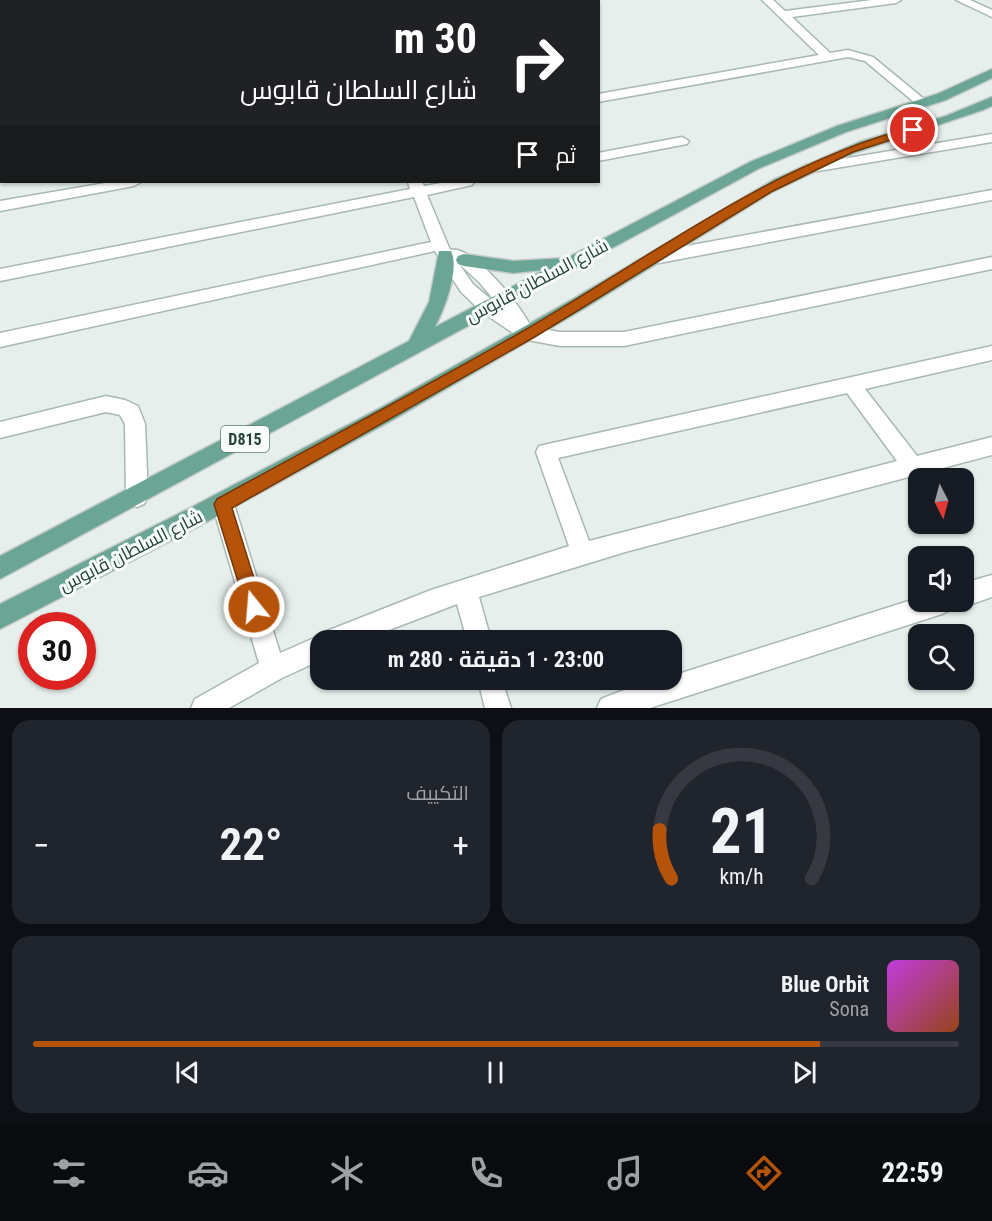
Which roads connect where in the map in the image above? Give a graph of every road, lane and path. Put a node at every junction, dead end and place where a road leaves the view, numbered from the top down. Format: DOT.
graph roads {
  1 [pos="767,0"];
  2 [pos="896,0"];
  3 [pos="961,0"];
  4 [pos="992,14"];
  5 [pos="783,15"];
  6 [pos="827,56"];
  7 [pos="992,74"];
  8 [pos="600,98"];
  9 [pos="992,101"];
  10 [pos="924,104"];
  11 [pos="992,138"];
  12 [pos="682,141"];
  13 [pos="600,157"];
  14 [pos="804,170"];
  15 [pos="128,183"];
  16 [pos="454,183"];
  17 [pos="417,186"];
  18 [pos="992,195"];
  19 [pos="0,206"];
  20 [pos="443,250"];
  21 [pos="659,257"];
  22 [pos="464,260"];
  23 [pos="574,262"];
  24 [pos="992,263"];
  25 [pos="0,275"];
  26 [pos="497,303"];
  27 [pos="528,334"];
  28 [pos="0,340"];
  29 [pos="414,347"];
  30 [pos="992,353"];
  31 [pos="852,386"];
  32 [pos="0,430"];
  33 [pos="992,446"];
  34 [pos="913,467"];
  35 [pos="137,497"];
  36 [pos="222,504"];
  37 [pos="582,552"];
  38 [pos="0,568"];
  39 [pos="992,586"];
  40 [pos="465,590"];
  41 [pos="974,592"];
  42 [pos="911,612"];
  43 [pos="0,617"];
  44 [pos="362,630"];
  45 [pos="476,630"];
  46 [pos="310,652"];
  47 [pos="273,669"];
  48 [pos="493,690"];
  49 [pos="204,708"];
  50 [pos="498,708"];
  51 [pos="610,708"];
  1 -- 5 [label="street"];
  2 -- 5 [label="street"];
  3 -- 4 [label="street"];
  5 -- 6 [label="street"];
  6 -- 8 [label="street"];
  6 -- 10 [label="street"];
  7 -- 10 [label="main road, شارع السلطان قابوس / D815"];
  9 -- 14 [label="main road, شارع السلطان قابوس / D815"];
  10 -- 23 [label="main road, شارع السلطان قابوس / D815"];
  11 -- 14 [label="street"];
  12 -- 13 [label="street"];
  14 -- 21 [label="main road, شارع السلطان قابوس / D815"];
  15 -- 19 [label="street"];
  16 -- 17 [label="street"];
  17 -- 20 [label="street"];
  17 -- 25 [label="street"];
  18 -- 21 [label="street"];
  20 -- 22 [label="street"];
  20 -- 26 [label="street"];
  20 -- 28 [label="street"];
  20 -- 29 [label="main road"];
  21 -- 27 [label="main road, شارع السلطان قابوس / D815"];
  22 -- 23 [label="main road"];
  22 -- 26 [label="street"];
  23 -- 26 [label="main road, شارع السلطان قابوس / D815"];
  24 -- 27 [label="street"];
  26 -- 27 [label="street"];
  26 -- 29 [label="main road, شارع السلطان قابوس / D815"];
  27 -- 36 [label="main road, شارع السلطان قابوس / D815"];
  29 -- 35 [label="main road, شارع السلطان قابوس / D815"];
  30 -- 31 [label="street"];
  31 -- 34 [label="street"];
  31 -- 37 [label="street"];
  32 -- 35 [label="street"];
  33 -- 34 [label="street"];
  34 -- 37 [label="street"];
  35 -- 38 [label="main road, شارع السلطان قابوس / D815"];
  36 -- 43 [label="main road, شارع السلطان قابوس / D815"];
  36 -- 47 [label="street"];
  37 -- 40 [label="street"];
  39 -- 41 [label="street"];
  40 -- 44 [label="street"];
  40 -- 45 [label="street"];
  42 -- 51 [label="street"];
  46 -- 47 [label="street"];
  47 -- 49 [label="street"];
  48 -- 50 [label="street"];
}
